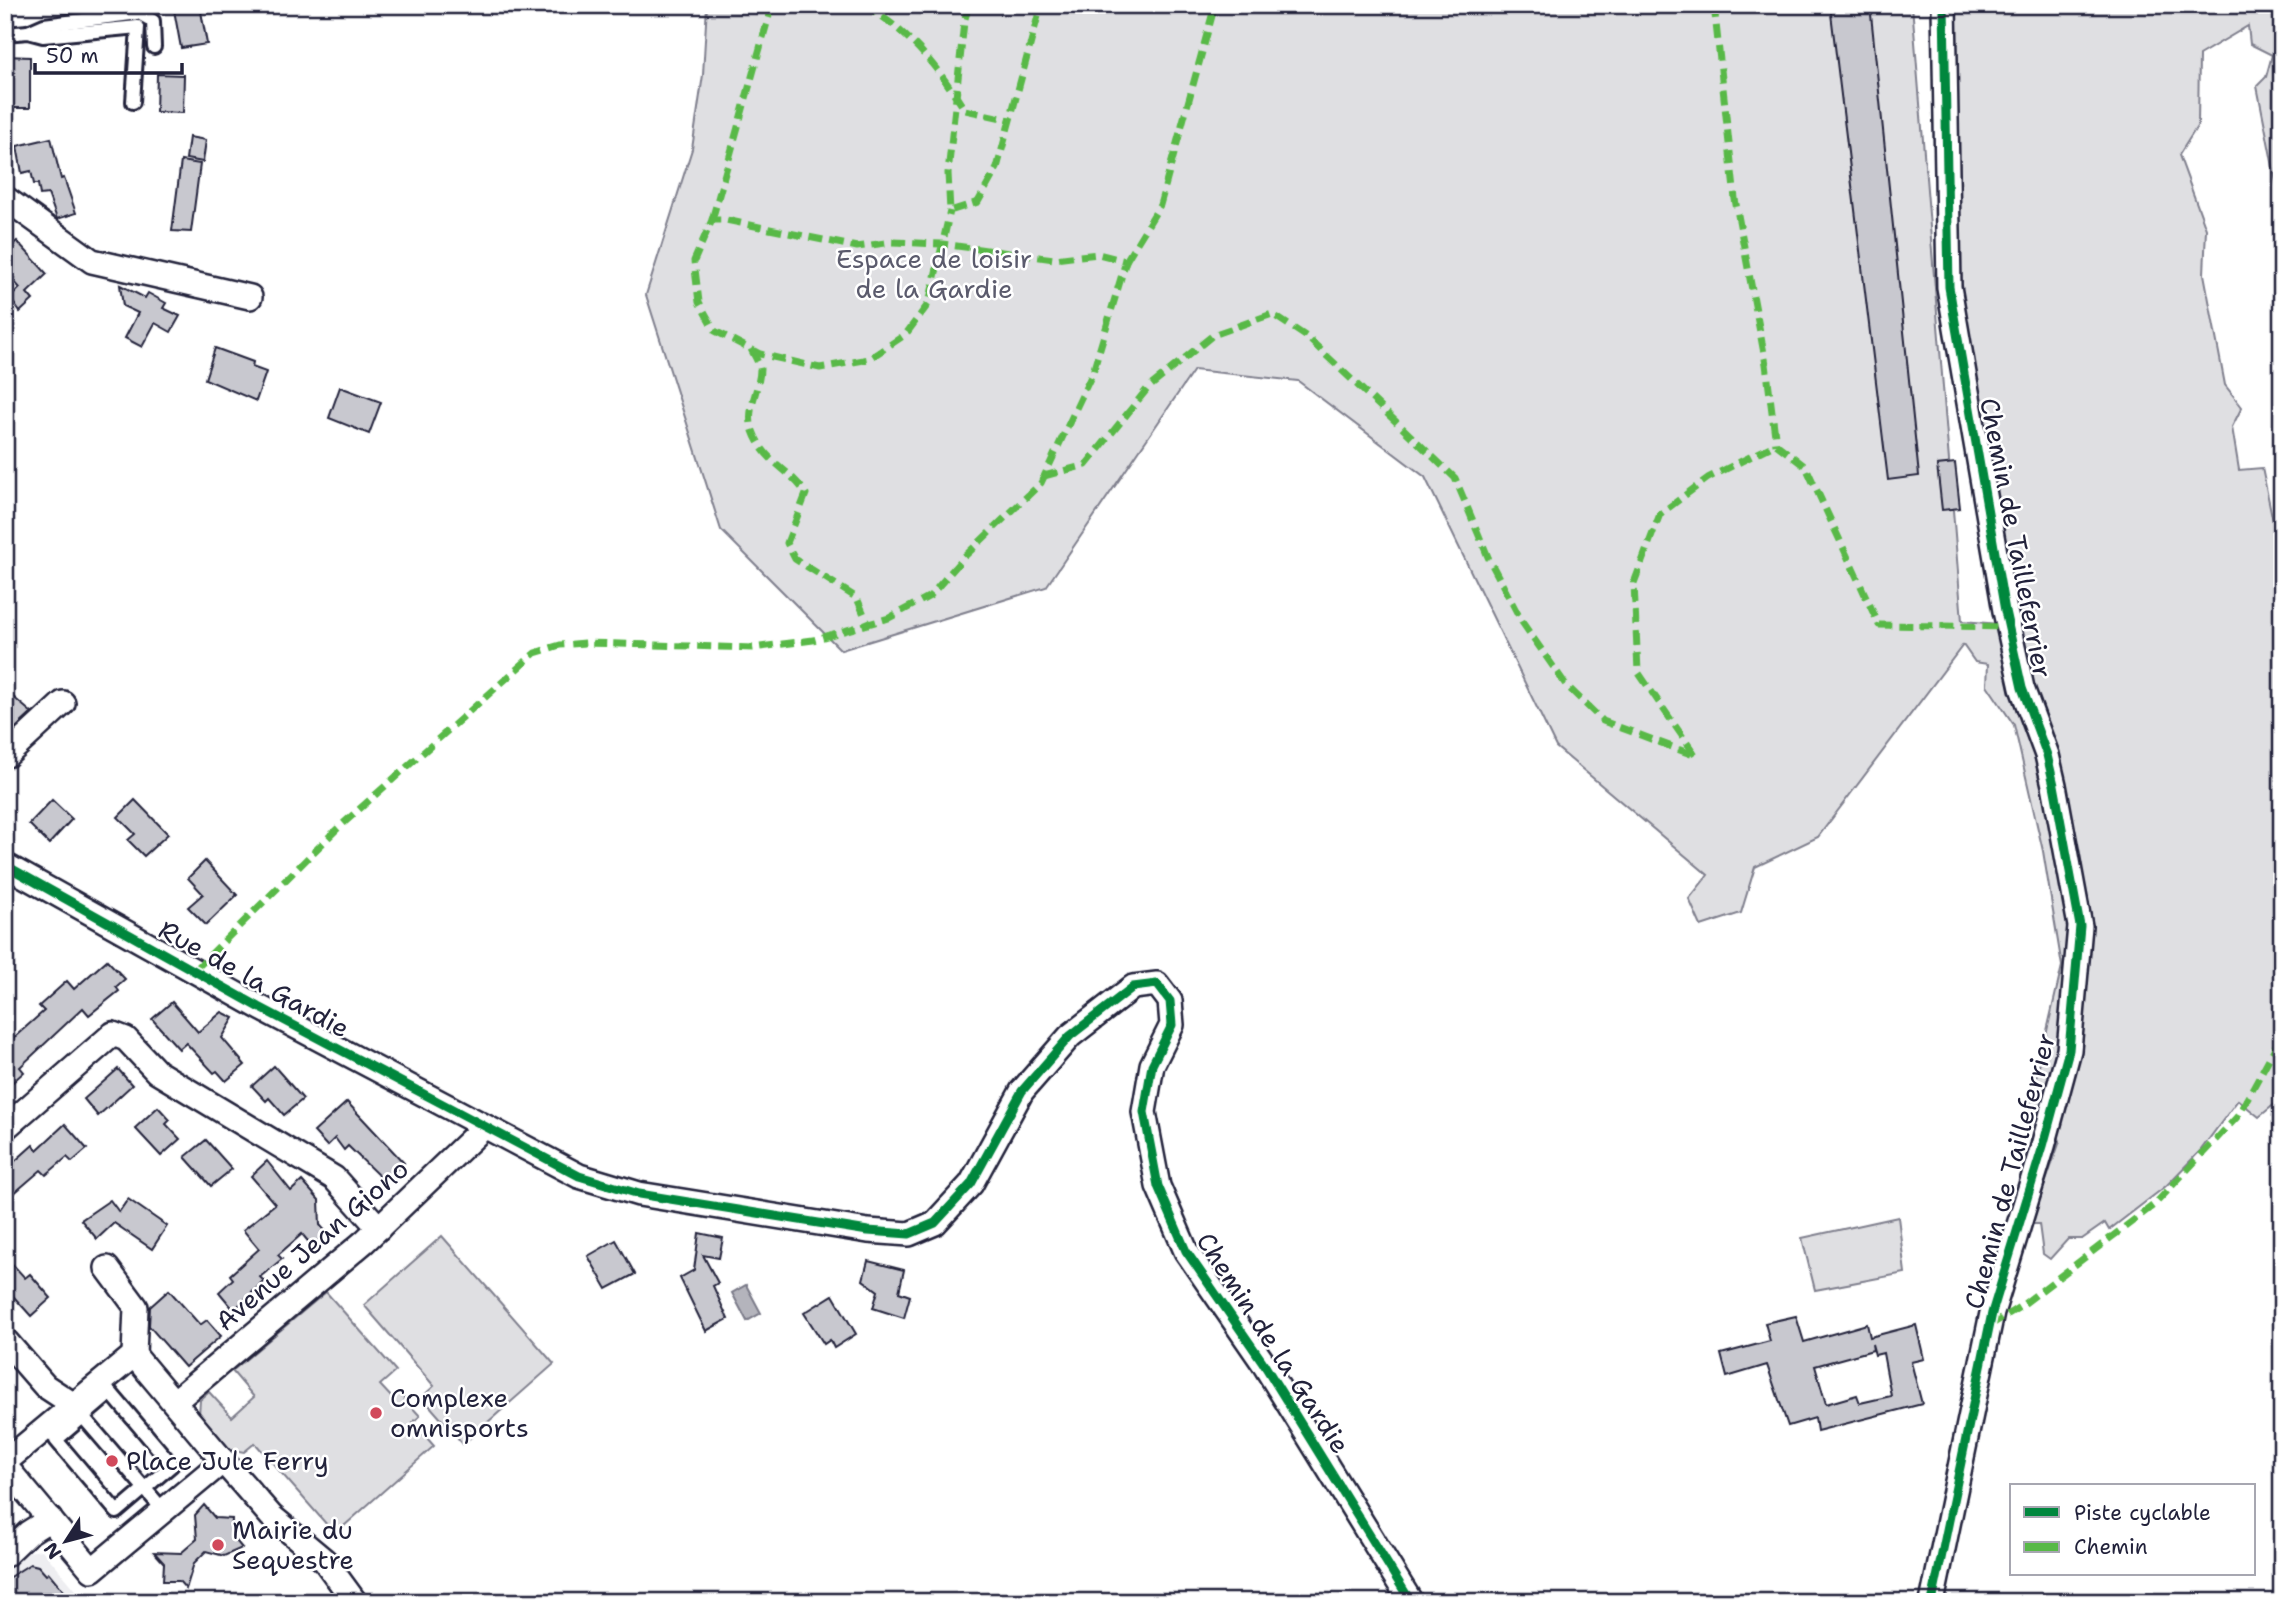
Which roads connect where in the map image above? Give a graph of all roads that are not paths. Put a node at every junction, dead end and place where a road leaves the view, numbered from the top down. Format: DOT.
graph roads {
  1 [pos="1944,5"];
  2 [pos="29,32"];
  3 [pos="5,34"];
  4 [pos="154,47"];
  5 [pos="133,102"];
  6 [pos="5,198"];
  7 [pos="250,297"];
  8 [pos="63,703"];
  9 [pos="6,756"];
  10 [pos="5,864"];
  11 [pos="484,1127"];
  12 [pos="5,1128"];
  13 [pos="379,1228"];
  14 [pos="107,1268"];
  15 [pos="5,1340"];
  16 [pos="134,1355"];
  17 [pos="174,1402"];
  18 [pos="78,1411"];
  19 [pos="223,1461"];
  20 [pos="5,1464"];
  21 [pos="145,1488"];
  22 [pos="164,1511"];
  23 [pos="50,1519"];
  24 [pos="5,1555"];
  25 [pos="355,1602"];
  26 [pos="1411,1602"];
  27 [pos="1932,1602"];
  1 -- 27 [label="street, Chemin de Tailleferrier"];
  2 -- 3 [label="lane"];
  2 -- 4 [label="lane"];
  2 -- 5 [label="lane"];
  6 -- 7 [label="street"];
  8 -- 9 [label="street"];
  10 -- 11 [label="street, Rue de la Gardie"];
  11 -- 13 [label="street, Avenue Jean Giono"];
  11 -- 26 [label="street, Chemin de la Gardie"];
  12 -- 13 [label="street"];
  13 -- 17 [label="street, Avenue Jean Giono"];
  14 -- 16 [label="street"];
  15 -- 18 [label="street"];
  16 -- 17 [label="street"];
  16 -- 18 [label="street"];
  17 -- 19 [label="street"];
  18 -- 20 [label="street"];
  18 -- 21 [label="lane"];
  18 -- 21 [label="lane"];
  18 -- 21 [label="lane"];
  19 -- 22 [label="street"];
  19 -- 25 [label="street"];
  20 -- 23 [label="street"];
  21 -- 22 [label="lane"];
  22 -- 23 [label="street"];
  23 -- 24 [label="street"];
}
